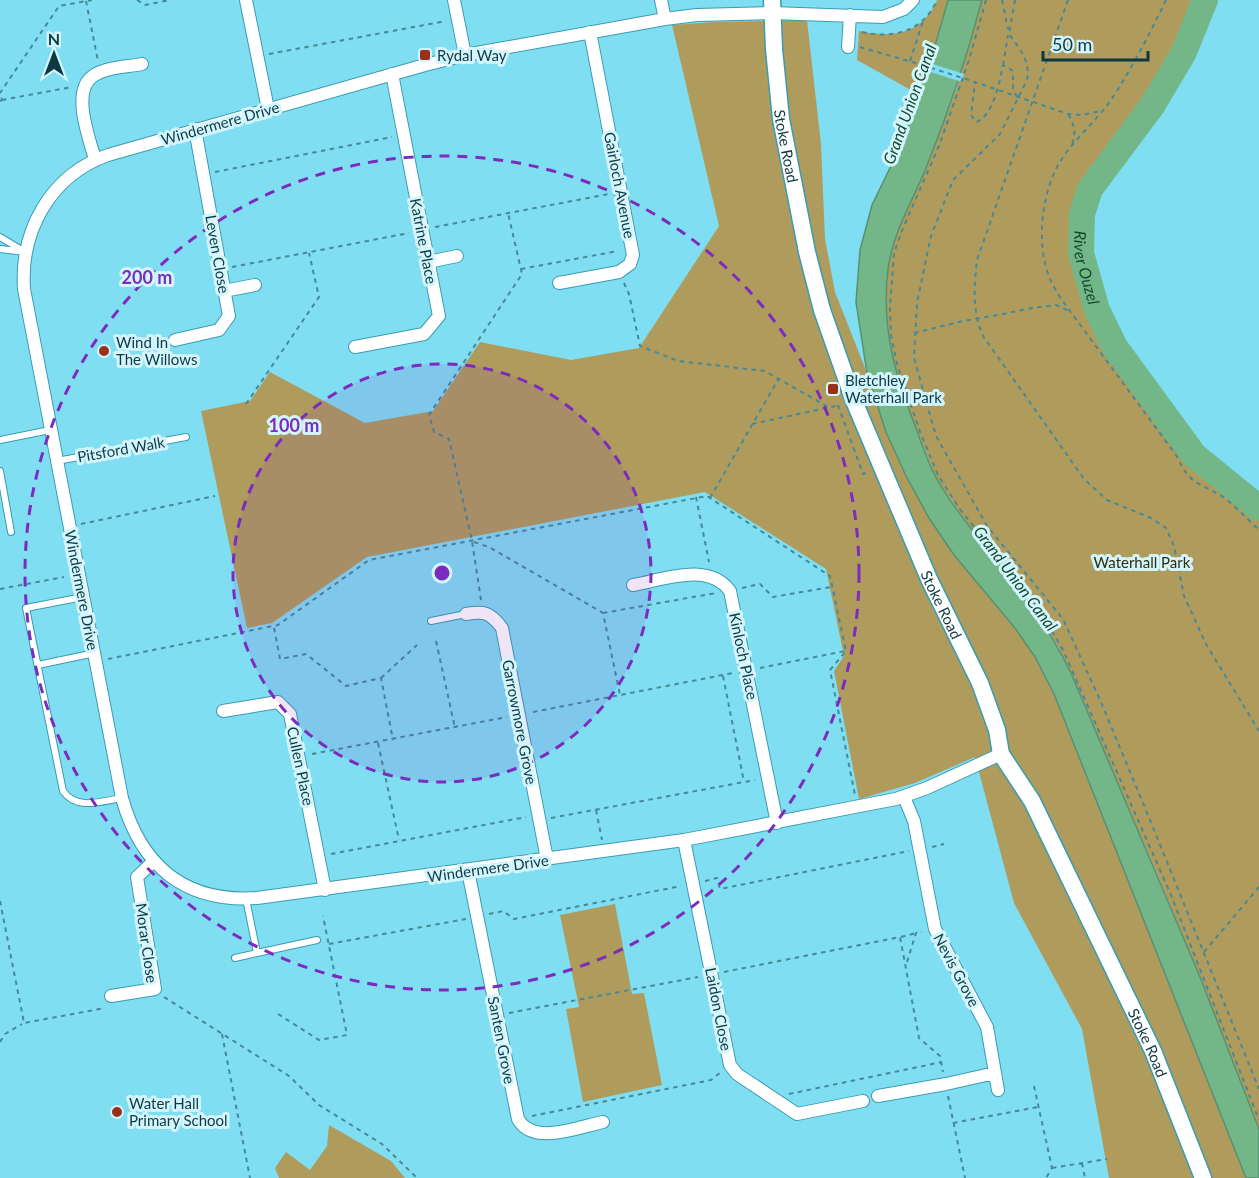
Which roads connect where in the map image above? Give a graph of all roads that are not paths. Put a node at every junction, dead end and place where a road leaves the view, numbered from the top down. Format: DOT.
graph roads {
  1 [pos="246,0"];
  2 [pos="454,0"];
  3 [pos="661,0"];
  4 [pos="913,0"];
  5 [pos="772,7"];
  6 [pos="850,15"];
  7 [pos="665,19"];
  8 [pos="590,32"];
  9 [pos="848,47"];
  10 [pos="465,55"];
  11 [pos="142,64"];
  12 [pos="392,74"];
  13 [pos="268,109"];
  14 [pos="195,129"];
  15 [pos="95,159"];
  16 [pos="0,237"];
  17 [pos="0,249"];
  18 [pos="25,252"];
  19 [pos="458,256"];
  20 [pos="428,262"];
  21 [pos="559,283"];
  22 [pos="255,285"];
  23 [pos="224,291"];
  24 [pos="175,340"];
  25 [pos="355,346"];
  26 [pos="50,430"];
  27 [pos="186,437"];
  28 [pos="0,440"];
  29 [pos="56,461"];
  30 [pos="0,471"];
  31 [pos="12,532"];
  32 [pos="633,585"];
  33 [pos="83,597"];
  34 [pos="466,614"];
  35 [pos="430,621"];
  36 [pos="95,657"];
  37 [pos="38,665"];
  38 [pos="223,711"];
  39 [pos="1001,754"];
  40 [pos="904,796"];
  41 [pos="122,798"];
  42 [pos="777,823"];
  43 [pos="684,840"];
  44 [pos="547,859"];
  45 [pos="154,861"];
  46 [pos="468,871"];
  47 [pos="325,890"];
  48 [pos="246,899"];
  49 [pos="317,940"];
  50 [pos="257,953"];
  51 [pos="235,958"];
  52 [pos="109,1002"];
  53 [pos="994,1072"];
  54 [pos="998,1090"];
  55 [pos="878,1096"];
  56 [pos="863,1101"];
  57 [pos="603,1122"];
  58 [pos="1203,1178"];
  1 -- 13 [label="street"];
  2 -- 10 [label="street"];
  3 -- 7 [label="street"];
  4 -- 6 [label="street, Windermere Drive"];
  5 -- 6 [label="street, Windermere Drive"];
  5 -- 7 [label="street, Windermere Drive"];
  5 -- 39 [label="street, Stoke Road"];
  6 -- 9 [label="street"];
  7 -- 8 [label="street, Windermere Drive"];
  8 -- 10 [label="street, Windermere Drive"];
  8 -- 21 [label="street, Gairloch Avenue"];
  10 -- 12 [label="street, Windermere Drive"];
  11 -- 15 [label="street"];
  12 -- 13 [label="street, Windermere Drive"];
  12 -- 20 [label="street, Katrine Place"];
  13 -- 14 [label="street, Windermere Drive"];
  14 -- 15 [label="street, Windermere Drive"];
  14 -- 23 [label="street, Leven Close"];
  15 -- 18 [label="street, Windermere Drive"];
  16 -- 18 [label="lane"];
  17 -- 18 [label="lane"];
  18 -- 26 [label="street, Windermere Drive"];
  19 -- 20 [label="street"];
  20 -- 25 [label="street, Katrine Place"];
  22 -- 23 [label="street"];
  23 -- 24 [label="street, Leven Close"];
  26 -- 28 [label="lane"];
  26 -- 29 [label="street, Windermere Drive"];
  27 -- 29 [label="lane, Pitsford Walk"];
  29 -- 33 [label="street, Windermere Drive"];
  30 -- 31 [label="lane"];
  32 -- 42 [label="street, Kinloch Place"];
  33 -- 36 [label="street, Windermere Drive"];
  33 -- 37 [label="lane"];
  34 -- 35 [label="lane"];
  34 -- 44 [label="street, Garrowmore Grove"];
  36 -- 37 [label="lane"];
  36 -- 41 [label="street, Windermere Drive"];
  37 -- 41 [label="lane"];
  38 -- 47 [label="street, Cullen Place"];
  39 -- 40 [label="street, Windermere Drive"];
  39 -- 58 [label="street, Stoke Road"];
  40 -- 42 [label="street, Windermere Drive"];
  40 -- 53 [label="street, Nevis Grove"];
  41 -- 45 [label="street, Windermere Drive"];
  42 -- 43 [label="street, Windermere Drive"];
  43 -- 44 [label="street, Windermere Drive"];
  43 -- 56 [label="street, Laidon Close"];
  44 -- 46 [label="street, Windermere Drive"];
  45 -- 48 [label="street, Windermere Drive"];
  45 -- 52 [label="street, Morar Close"];
  46 -- 47 [label="street, Windermere Drive"];
  46 -- 57 [label="street, Santen Grove"];
  47 -- 48 [label="street, Windermere Drive"];
  48 -- 50 [label="lane"];
  49 -- 50 [label="lane"];
  50 -- 51 [label="lane"];
  53 -- 54 [label="street, Nevis Grove"];
  53 -- 55 [label="street"];
}
